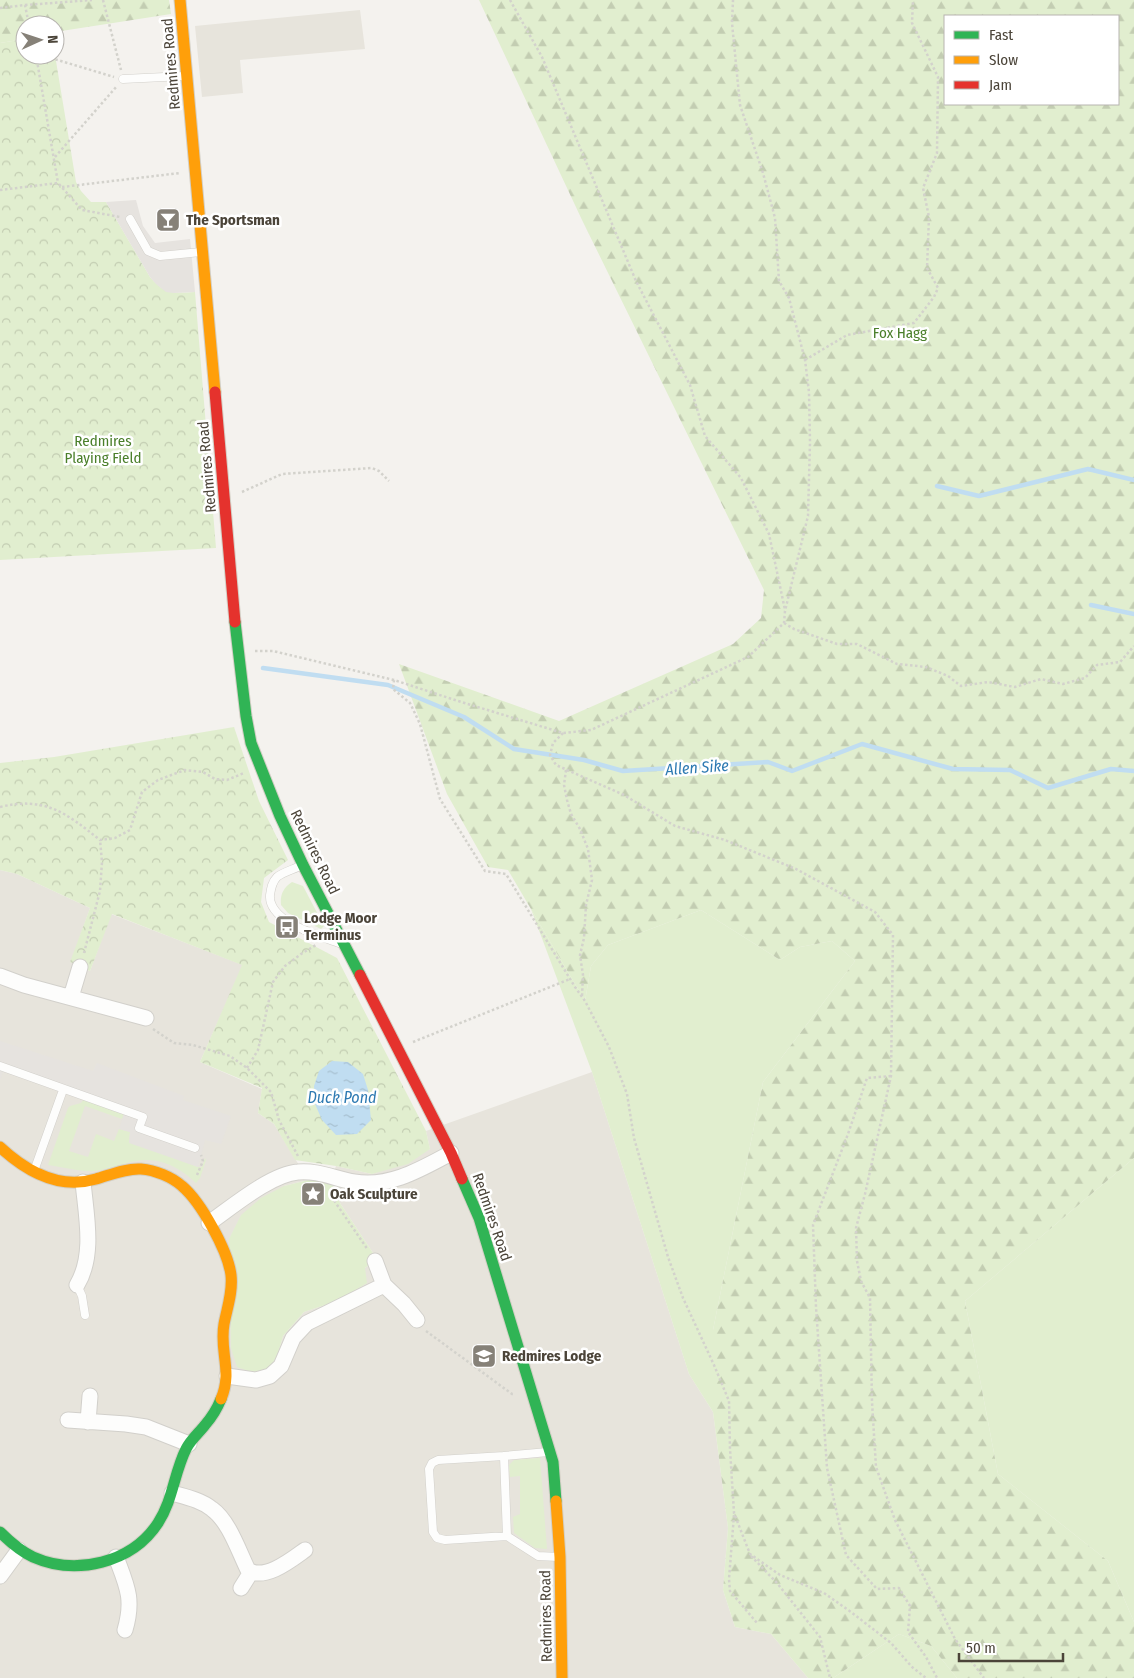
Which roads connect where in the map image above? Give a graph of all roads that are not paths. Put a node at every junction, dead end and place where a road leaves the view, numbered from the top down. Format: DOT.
graph roads {
  1 [pos="180,0"];
  2 [pos="187,76"];
  3 [pos="123,79"];
  4 [pos="130,219"];
  5 [pos="203,252"];
  6 [pos="303,865"];
  7 [pos="345,946"];
  8 [pos="80,967"];
  9 [pos="0,976"];
  10 [pos="71,997"];
  11 [pos="146,1018"];
  12 [pos="0,1066"];
  13 [pos="63,1090"];
  14 [pos="0,1147"];
  15 [pos="196,1148"];
  16 [pos="451,1153"];
  17 [pos="33,1173"];
  18 [pos="83,1182"];
  19 [pos="209,1223"];
  20 [pos="375,1261"];
  21 [pos="77,1285"];
  22 [pos="384,1285"];
  23 [pos="85,1315"];
  24 [pos="417,1320"];
  25 [pos="227,1376"];
  26 [pos="90,1396"];
  27 [pos="68,1420"];
  28 [pos="88,1422"];
  29 [pos="189,1444"];
  30 [pos="551,1452"];
  31 [pos="504,1456"];
  32 [pos="172,1493"];
  33 [pos="0,1532"];
  34 [pos="507,1536"];
  35 [pos="19,1550"];
  36 [pos="305,1550"];
  37 [pos="116,1557"];
  38 [pos="560,1557"];
  39 [pos="251,1572"];
  40 [pos="0,1576"];
  41 [pos="241,1588"];
  42 [pos="125,1630"];
  43 [pos="562,1678"];
  1 -- 2 [label="street, Redmires Road"];
  2 -- 3 [label="lane"];
  2 -- 5 [label="street, Redmires Road"];
  4 -- 5 [label="lane"];
  5 -- 6 [label="street, Redmires Road"];
  6 -- 7 [label="street, Redmires Road"];
  6 -- 7 [label="lane"];
  7 -- 16 [label="street, Redmires Road"];
  8 -- 10 [label="street"];
  9 -- 10 [label="street"];
  10 -- 11 [label="street"];
  12 -- 13 [label="lane"];
  13 -- 15 [label="lane"];
  13 -- 17 [label="lane"];
  14 -- 17 [label="street"];
  16 -- 19 [label="street"];
  16 -- 30 [label="street, Redmires Road"];
  17 -- 18 [label="street"];
  18 -- 19 [label="street"];
  18 -- 21 [label="street"];
  19 -- 25 [label="street"];
  20 -- 22 [label="street"];
  21 -- 23 [label="lane"];
  22 -- 24 [label="street"];
  22 -- 25 [label="street"];
  25 -- 29 [label="street"];
  26 -- 28 [label="street"];
  27 -- 28 [label="street"];
  28 -- 29 [label="street"];
  29 -- 32 [label="street"];
  30 -- 31 [label="lane"];
  30 -- 38 [label="street, Redmires Road"];
  31 -- 34 [label="lane"];
  31 -- 34 [label="lane"];
  32 -- 37 [label="street"];
  32 -- 39 [label="street"];
  33 -- 35 [label="street"];
  34 -- 38 [label="lane"];
  35 -- 37 [label="street"];
  35 -- 40 [label="street"];
  36 -- 39 [label="street"];
  37 -- 42 [label="street"];
  38 -- 43 [label="street, Redmires Road"];
  39 -- 41 [label="street"];
}
